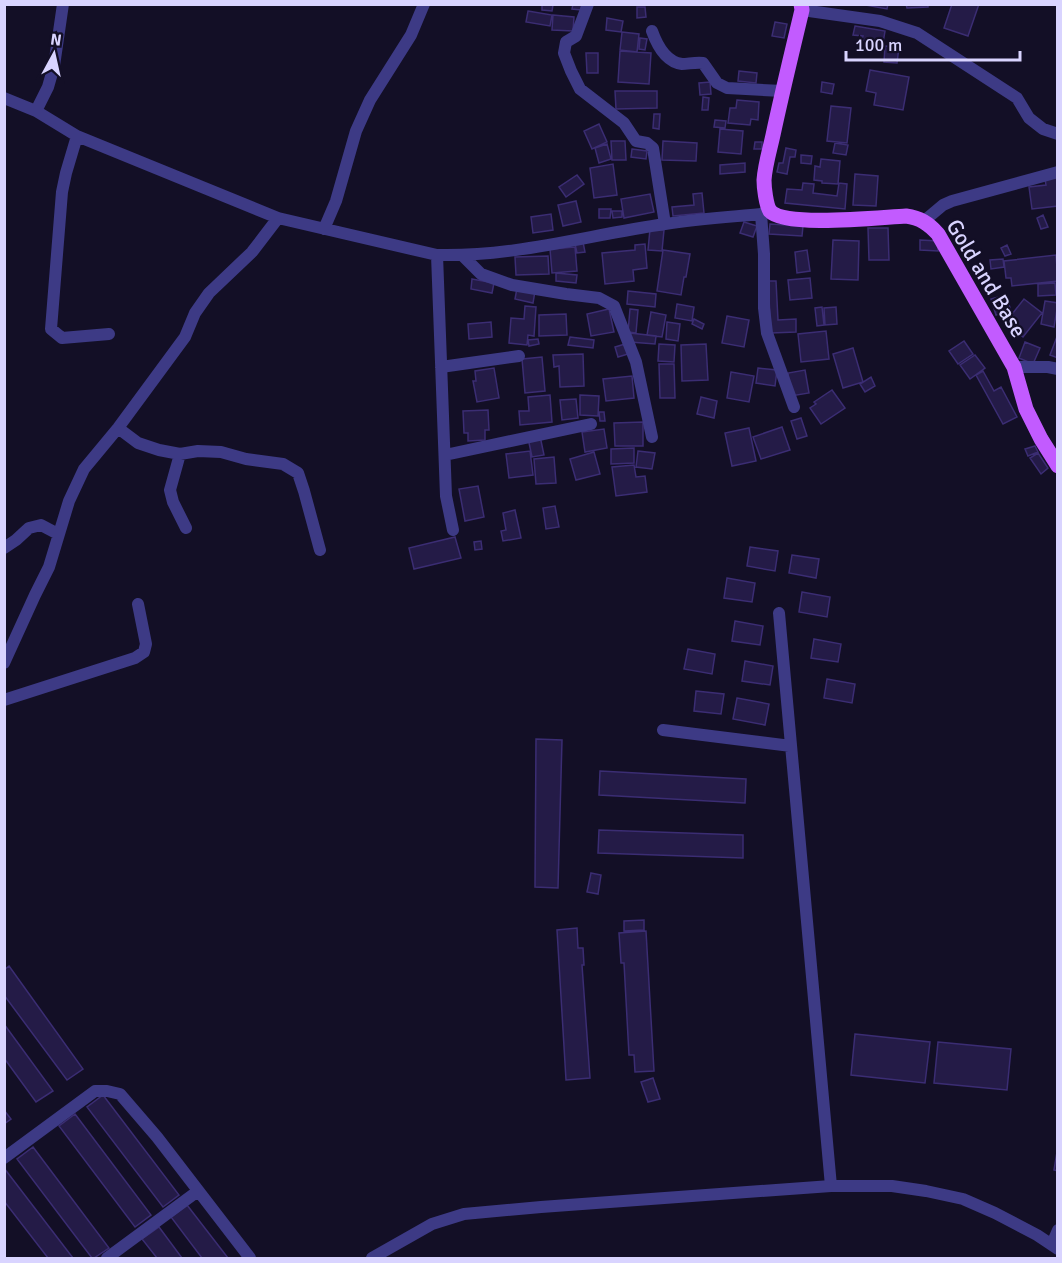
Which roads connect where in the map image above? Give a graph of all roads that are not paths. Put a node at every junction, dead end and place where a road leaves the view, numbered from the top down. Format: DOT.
graph roads {
  1 [pos="63,4"];
  2 [pos="424,4"];
  3 [pos="588,4"];
  4 [pos="802,7"];
  5 [pos="652,31"];
  6 [pos="782,91"];
  7 [pos="4,98"];
  8 [pos="36,111"];
  9 [pos="1058,134"];
  10 [pos="78,136"];
  11 [pos="1058,172"];
  12 [pos="765,212"];
  13 [pos="278,218"];
  14 [pos="924,221"];
  15 [pos="664,224"];
  16 [pos="324,229"];
  17 [pos="437,255"];
  18 [pos="463,256"];
  19 [pos="109,334"];
  20 [pos="519,356"];
  21 [pos="441,367"];
  22 [pos="1014,368"];
  23 [pos="1058,369"];
  24 [pos="794,407"];
  25 [pos="591,424"];
  26 [pos="118,428"];
  27 [pos="652,437"];
  28 [pos="180,454"];
  29 [pos="445,455"];
  30 [pos="1058,465"];
  31 [pos="186,528"];
  32 [pos="453,530"];
  33 [pos="58,534"];
  34 [pos="4,548"];
  35 [pos="320,550"];
  36 [pos="138,604"];
  37 [pos="779,613"];
  38 [pos="4,663"];
  39 [pos="4,699"];
  40 [pos="663,730"];
  41 [pos="791,746"];
  42 [pos="4,1158"];
  43 [pos="831,1186"];
  44 [pos="198,1191"];
  45 [pos="1058,1230"];
  46 [pos="1054,1246"];
  47 [pos="107,1258"];
  48 [pos="250,1258"];
  49 [pos="372,1258"];
  1 -- 8 [label="street"];
  2 -- 16 [label="street"];
  3 -- 15 [label="street"];
  4 -- 6 [label="main road"];
  4 -- 9 [label="street"];
  5 -- 6 [label="street"];
  6 -- 12 [label="main road"];
  7 -- 8 [label="street"];
  8 -- 10 [label="street"];
  10 -- 13 [label="street"];
  10 -- 19 [label="street"];
  11 -- 14 [label="street"];
  12 -- 14 [label="main road, Gold and Base"];
  12 -- 15 [label="street"];
  12 -- 24 [label="street"];
  13 -- 16 [label="street"];
  13 -- 26 [label="street"];
  14 -- 22 [label="main road, Gold and Base"];
  15 -- 18 [label="street"];
  16 -- 17 [label="street"];
  17 -- 18 [label="street"];
  17 -- 21 [label="street"];
  18 -- 27 [label="street"];
  20 -- 21 [label="street"];
  21 -- 29 [label="street"];
  22 -- 23 [label="street"];
  22 -- 30 [label="main road, Gold and Base"];
  25 -- 29 [label="street"];
  26 -- 28 [label="street"];
  26 -- 33 [label="street"];
  28 -- 31 [label="street"];
  28 -- 35 [label="street"];
  29 -- 32 [label="street"];
  33 -- 34 [label="street"];
  33 -- 38 [label="street"];
  36 -- 39 [label="street"];
  37 -- 41 [label="street"];
  40 -- 41 [label="street"];
  41 -- 43 [label="street"];
  42 -- 44 [label="street"];
  43 -- 46 [label="street"];
  43 -- 49 [label="street"];
  44 -- 47 [label="street"];
  44 -- 48 [label="street"];
  45 -- 46 [label="street"];
}
